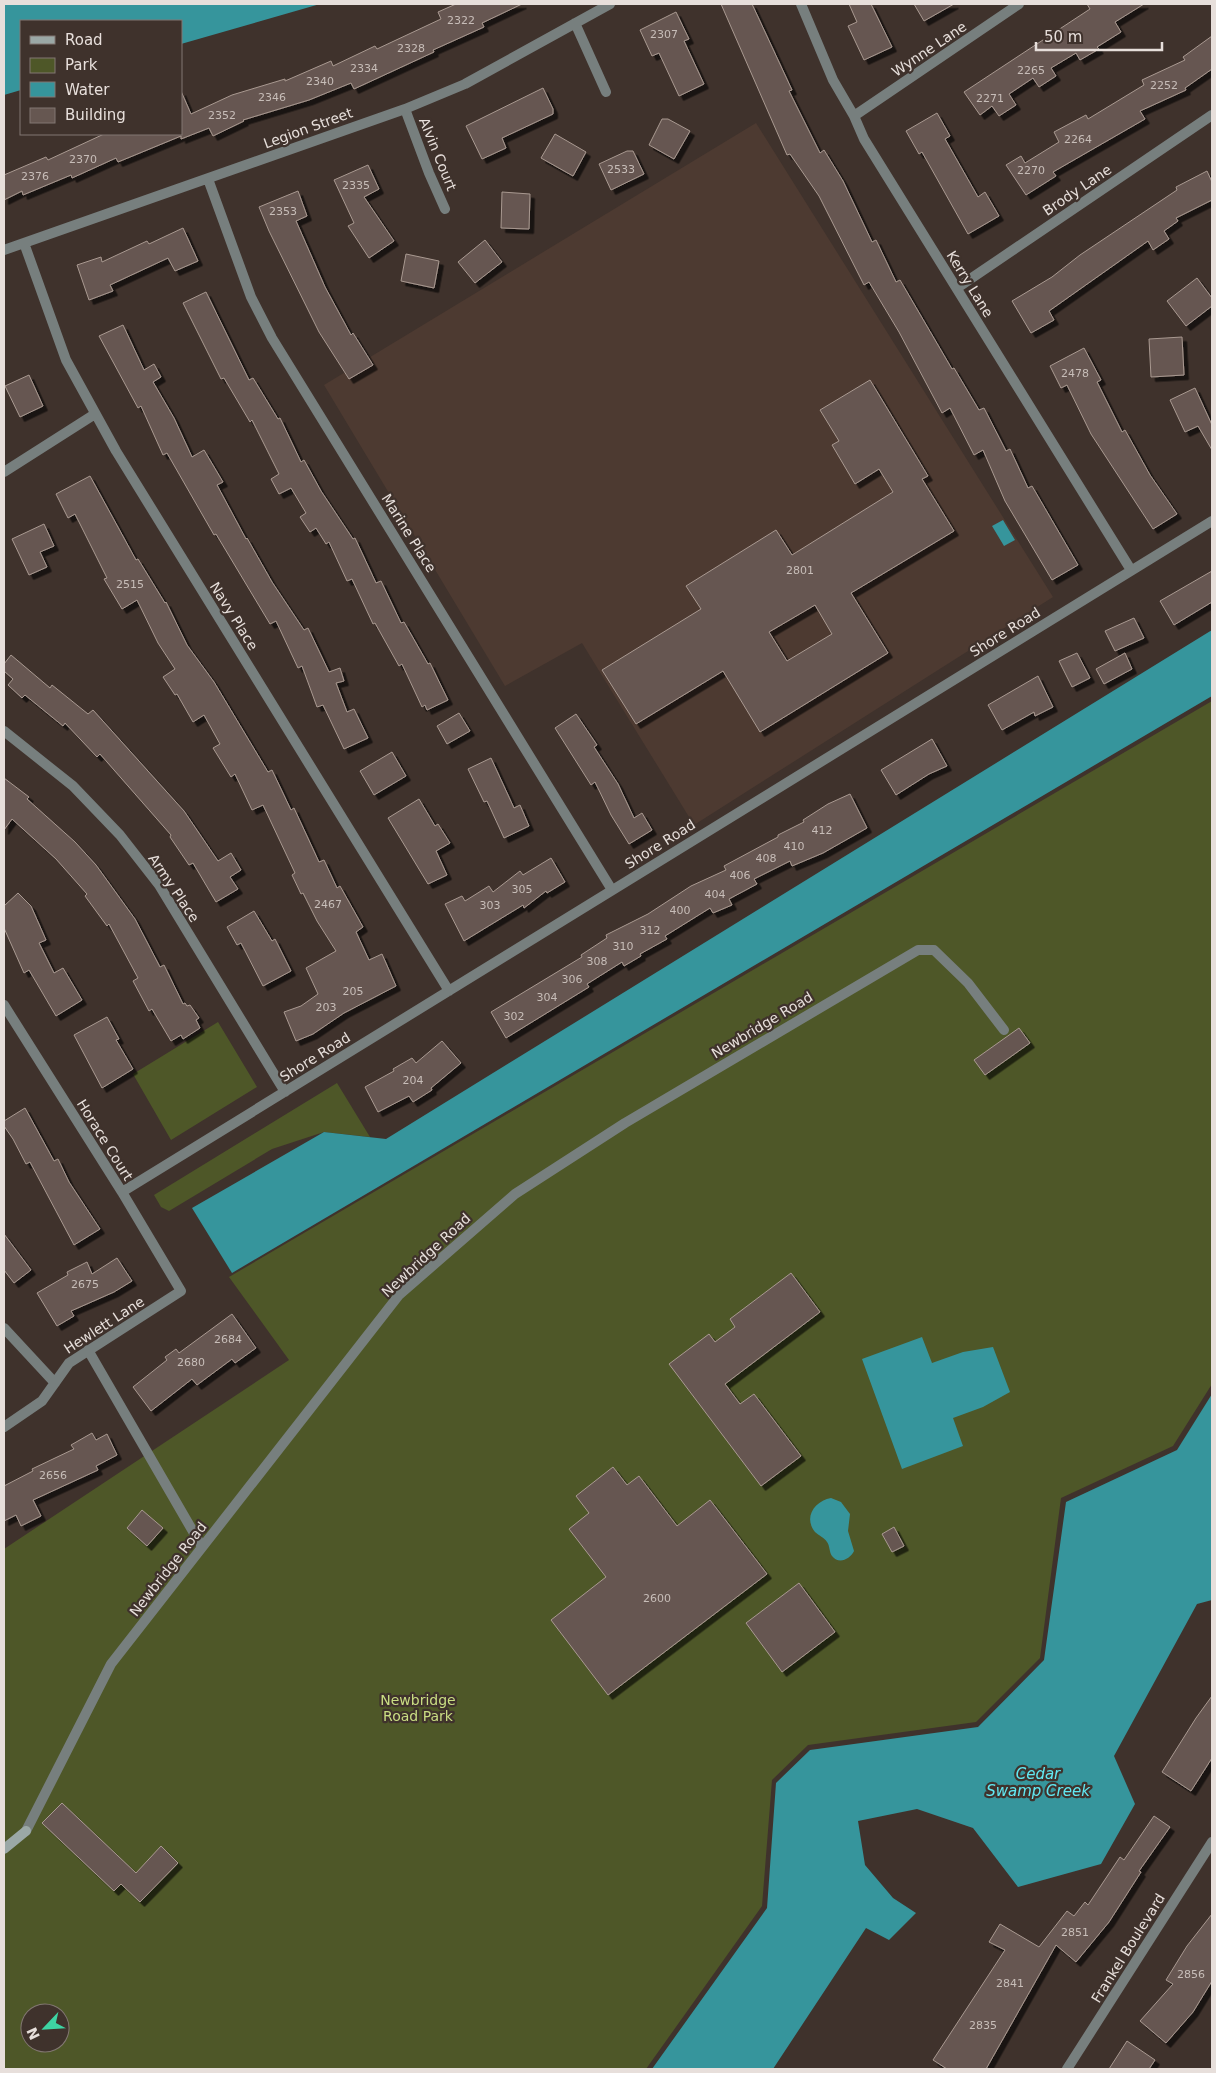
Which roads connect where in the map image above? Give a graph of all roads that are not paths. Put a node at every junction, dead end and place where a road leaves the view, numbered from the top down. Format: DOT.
graph roads {
  1 [pos="610,4"];
  2 [pos="801,4"];
  3 [pos="1019,4"];
  4 [pos="575,23"];
  5 [pos="606,92"];
  6 [pos="405,109"];
  7 [pos="1212,114"];
  8 [pos="854,116"];
  9 [pos="208,179"];
  10 [pos="445,209"];
  11 [pos="24,243"];
  12 [pos="4,250"];
  13 [pos="957,288"];
  14 [pos="95,414"];
  15 [pos="4,472"];
  16 [pos="1212,521"];
  17 [pos="1131,570"];
  18 [pos="4,731"];
  19 [pos="612,890"];
  20 [pos="449,990"];
  21 [pos="4,1005"];
  22 [pos="1004,1030"];
  23 [pos="285,1092"];
  24 [pos="122,1192"];
  25 [pos="181,1291"];
  26 [pos="4,1328"];
  27 [pos="88,1350"];
  28 [pos="55,1383"];
  29 [pos="4,1427"];
  30 [pos="202,1547"];
  31 [pos="1212,1842"];
  32 [pos="4,1848"];
  33 [pos="1068,2069"];
  1 -- 4 [label="street, Legion Street"];
  2 -- 8 [label="street, Kerry Lane"];
  3 -- 8 [label="street, Wynne Lane"];
  4 -- 5 [label="street"];
  4 -- 6 [label="street, Legion Street"];
  6 -- 9 [label="street, Legion Street"];
  6 -- 10 [label="street, Alvin Court"];
  7 -- 13 [label="street, Brody Lane"];
  8 -- 13 [label="street, Kerry Lane"];
  9 -- 11 [label="street, Legion Street"];
  9 -- 19 [label="street, Marine Place"];
  11 -- 12 [label="street, Legion Street"];
  11 -- 14 [label="street, Navy Place"];
  13 -- 17 [label="street, Kerry Lane"];
  14 -- 15 [label="street"];
  14 -- 20 [label="street, Navy Place"];
  16 -- 17 [label="street, Shore Road"];
  17 -- 19 [label="street, Shore Road"];
  18 -- 23 [label="street, Army Place"];
  19 -- 20 [label="street, Shore Road"];
  20 -- 23 [label="street, Shore Road"];
  21 -- 24 [label="street, Horace Court"];
  22 -- 30 [label="street, Newbridge Road"];
  23 -- 24 [label="street, Shore Road"];
  24 -- 25 [label="street, Horace Court"];
  25 -- 27 [label="street, Hewlett Lane"];
  26 -- 28 [label="street"];
  27 -- 28 [label="street, Hewlett Lane"];
  27 -- 30 [label="street"];
  28 -- 29 [label="street, Hewlett Lane"];
  30 -- 32 [label="street, Newbridge Road"];
  31 -- 33 [label="street, Frankel Boulevard"];
}
